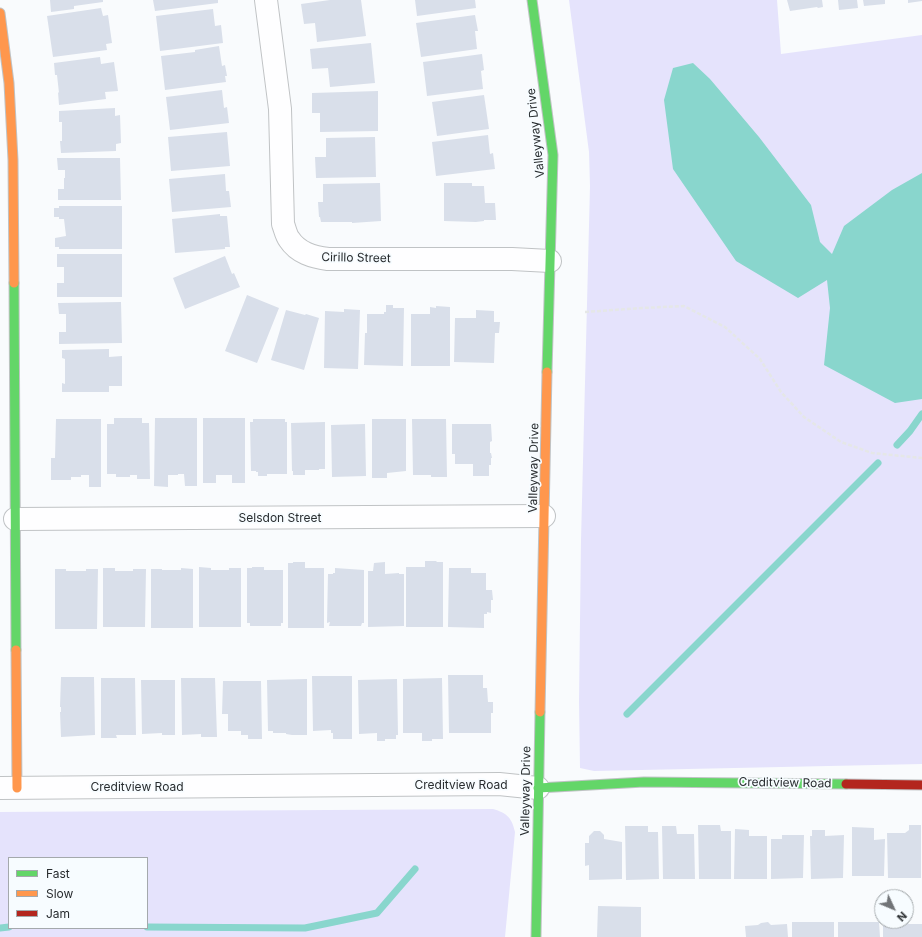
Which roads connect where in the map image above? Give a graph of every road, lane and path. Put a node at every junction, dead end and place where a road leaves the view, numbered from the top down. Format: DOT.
graph roads {
  1 [pos="266,0"];
  2 [pos="532,0"];
  3 [pos="0,13"];
  4 [pos="550,261"];
  5 [pos="7,262"];
  6 [pos="585,312"];
  7 [pos="922,458"];
  8 [pos="544,516"];
  9 [pos="15,519"];
  10 [pos="922,785"];
  11 [pos="8,788"];
  12 [pos="538,788"];
  13 [pos="536,937"];
  1 -- 4 [label="street, Cirillo Street"];
  2 -- 4 [label="street, Valleyway Drive"];
  3 -- 5 [label="street"];
  4 -- 8 [label="street, Valleyway Drive"];
  5 -- 9 [label="street"];
  6 -- 7 [label="path"];
  8 -- 9 [label="street, Selsdon Street"];
  8 -- 12 [label="street, Valleyway Drive"];
  9 -- 11 [label="street"];
  10 -- 12 [label="street, Creditview Road"];
  11 -- 12 [label="street, Creditview Road"];
  12 -- 13 [label="street, Valleyway Drive"];
}
